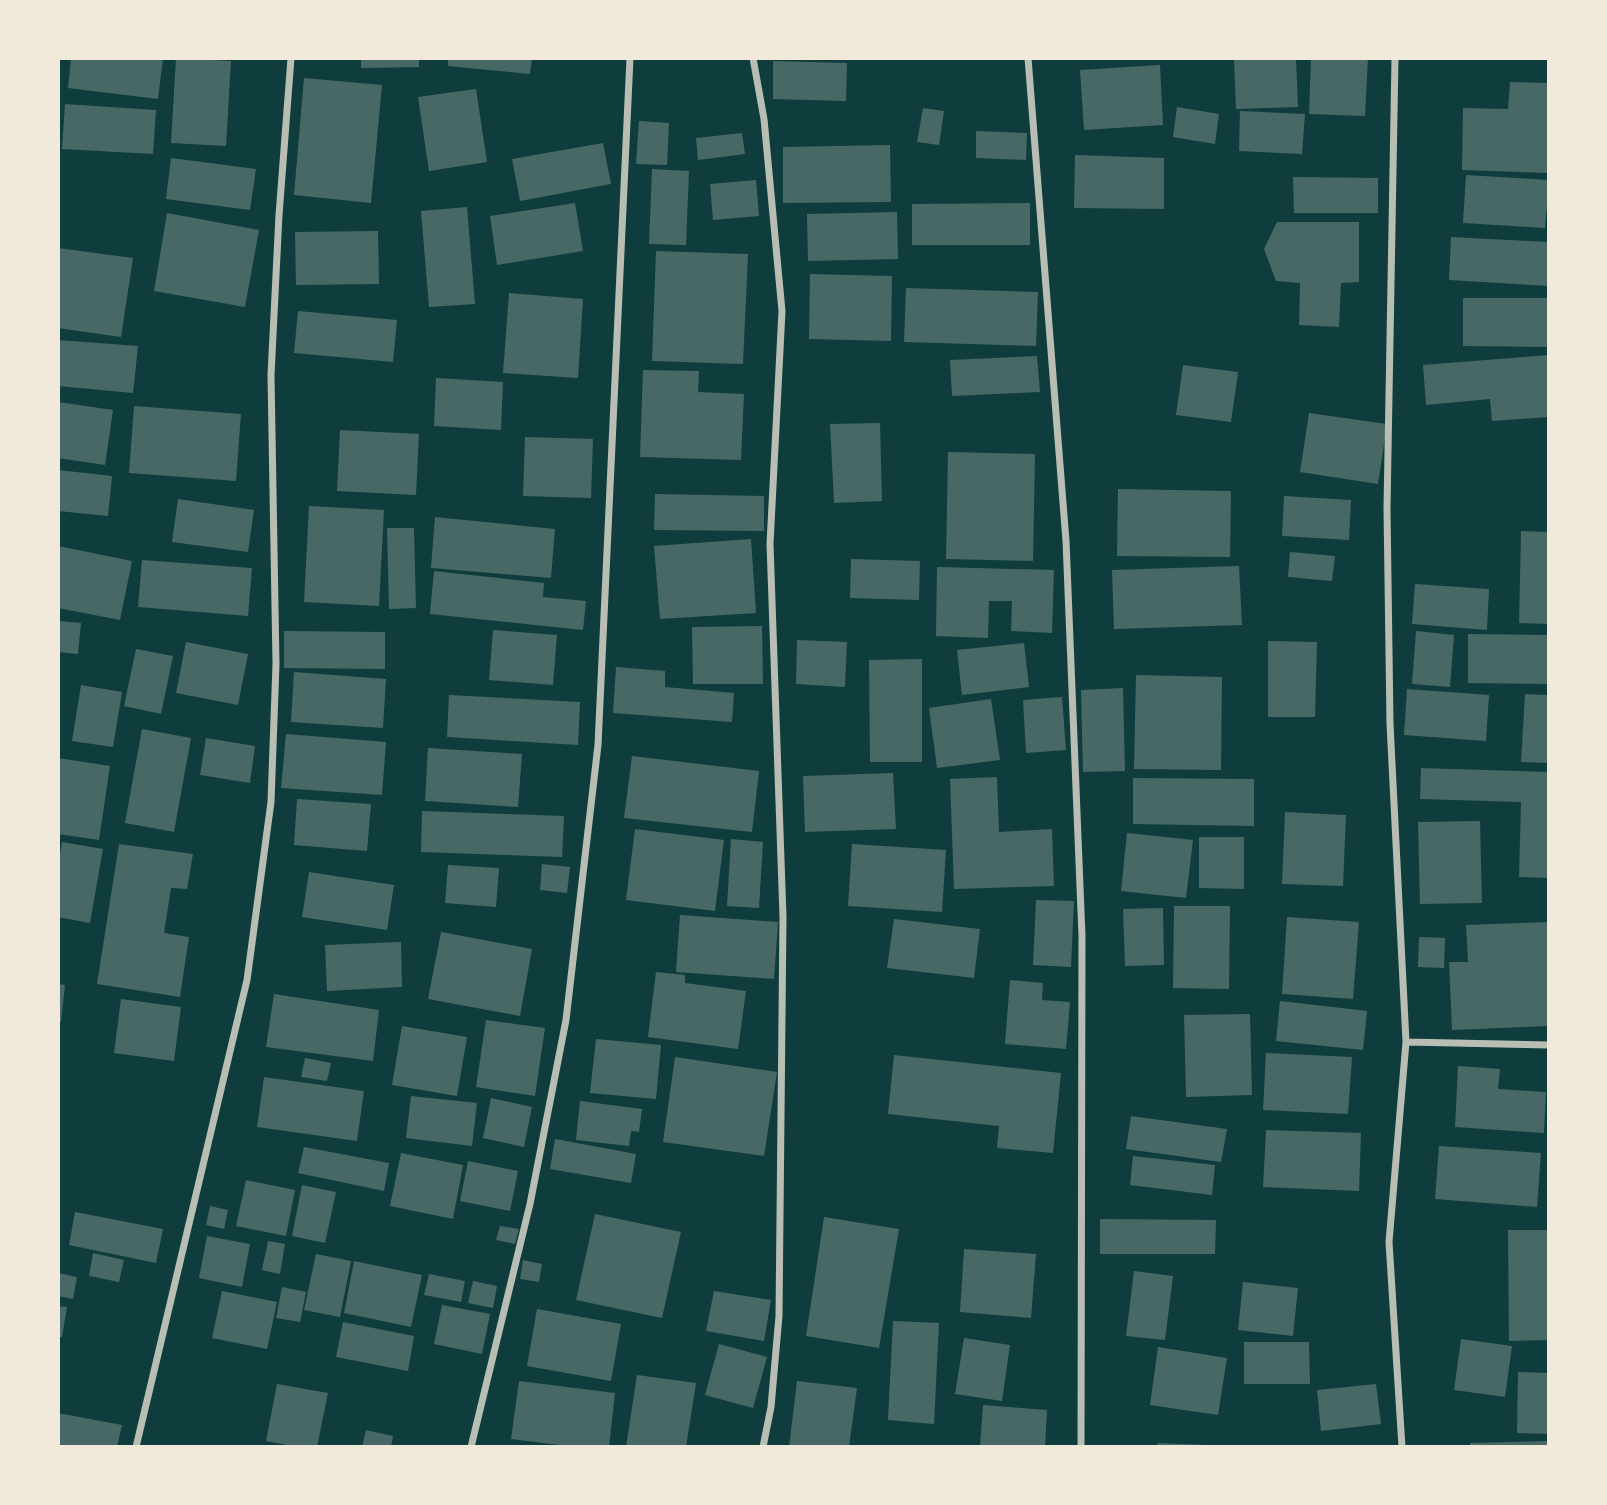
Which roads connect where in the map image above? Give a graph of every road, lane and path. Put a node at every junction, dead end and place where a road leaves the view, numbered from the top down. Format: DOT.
graph roads {
  1 [pos="291,58"];
  2 [pos="630,58"];
  3 [pos="753,58"];
  4 [pos="1028,58"];
  5 [pos="1395,58"];
  6 [pos="1406,1042"];
  7 [pos="1549,1045"];
  8 [pos="136,1447"];
  9 [pos="471,1447"];
  10 [pos="764,1447"];
  11 [pos="1080,1447"];
  12 [pos="1402,1447"];
  1 -- 8 [label="street"];
  2 -- 9 [label="street"];
  3 -- 10 [label="street"];
  4 -- 11 [label="street"];
  5 -- 6 [label="street"];
  6 -- 7 [label="street"];
  6 -- 12 [label="street"];
}
